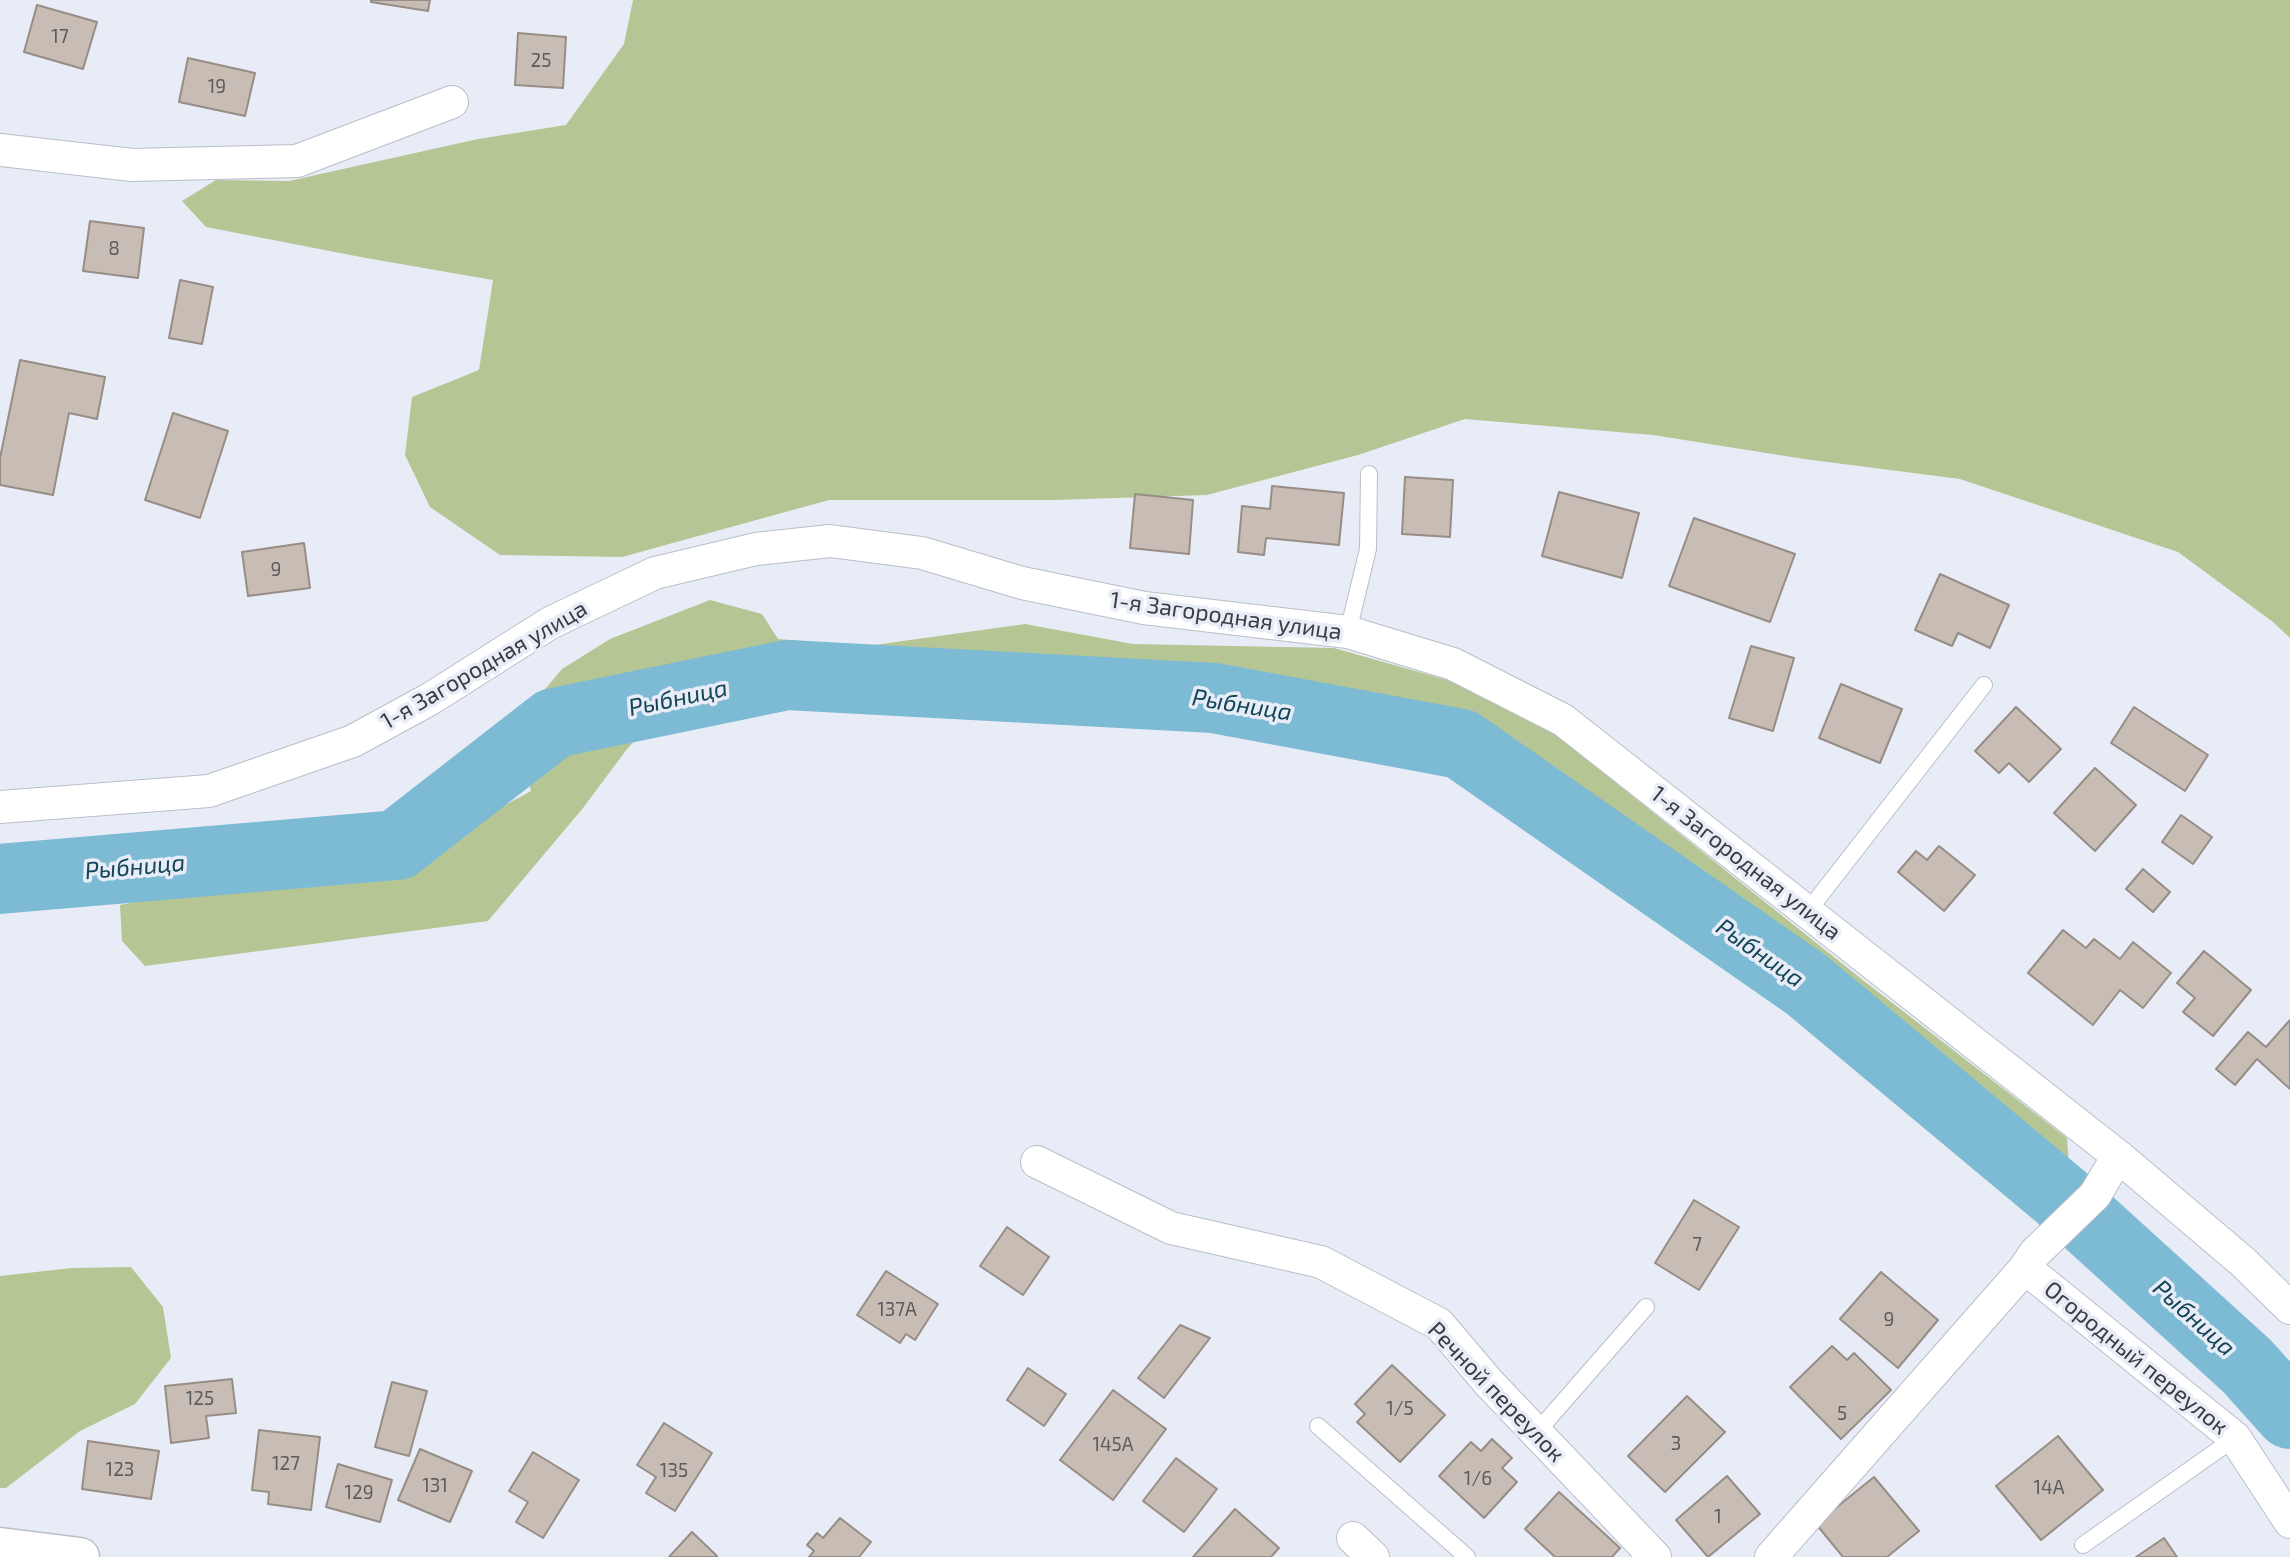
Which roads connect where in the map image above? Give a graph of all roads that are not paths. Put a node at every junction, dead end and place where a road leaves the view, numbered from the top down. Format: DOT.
graph roads {
  1 [pos="452,102"];
  2 [pos="0,149"];
  3 [pos="1368,474"];
  4 [pos="1348,632"];
  5 [pos="1983,685"];
  6 [pos="0,807"];
  7 [pos="1808,911"];
  8 [pos="2118,1156"];
  9 [pos="1037,1162"];
  10 [pos="2025,1268"];
  11 [pos="1646,1307"];
  12 [pos="2290,1308"];
  13 [pos="1318,1426"];
  14 [pos="1536,1433"];
  15 [pos="2235,1438"];
  16 [pos="2290,1522"];
  17 [pos="2082,1545"];
  18 [pos="0,1547"];
  19 [pos="80,1557"];
  20 [pos="1467,1557"];
  21 [pos="1655,1557"];
  22 [pos="1771,1557"];
  1 -- 2 [label="street"];
  3 -- 4 [label="lane"];
  4 -- 6 [label="street, 1-я Загородная улица"];
  4 -- 7 [label="street, 1-я Загородная улица"];
  5 -- 7 [label="lane"];
  7 -- 8 [label="street, 1-я Загородная улица"];
  8 -- 10 [label="street"];
  8 -- 12 [label="street, 1-я Загородная улица"];
  9 -- 14 [label="street, Речной переулок"];
  10 -- 15 [label="street, Огородный переулок"];
  10 -- 22 [label="street"];
  11 -- 14 [label="lane"];
  13 -- 20 [label="lane"];
  14 -- 21 [label="street, Речной переулок"];
  15 -- 16 [label="street, Огородный переулок"];
  15 -- 17 [label="lane"];
  18 -- 19 [label="main road"];
}
